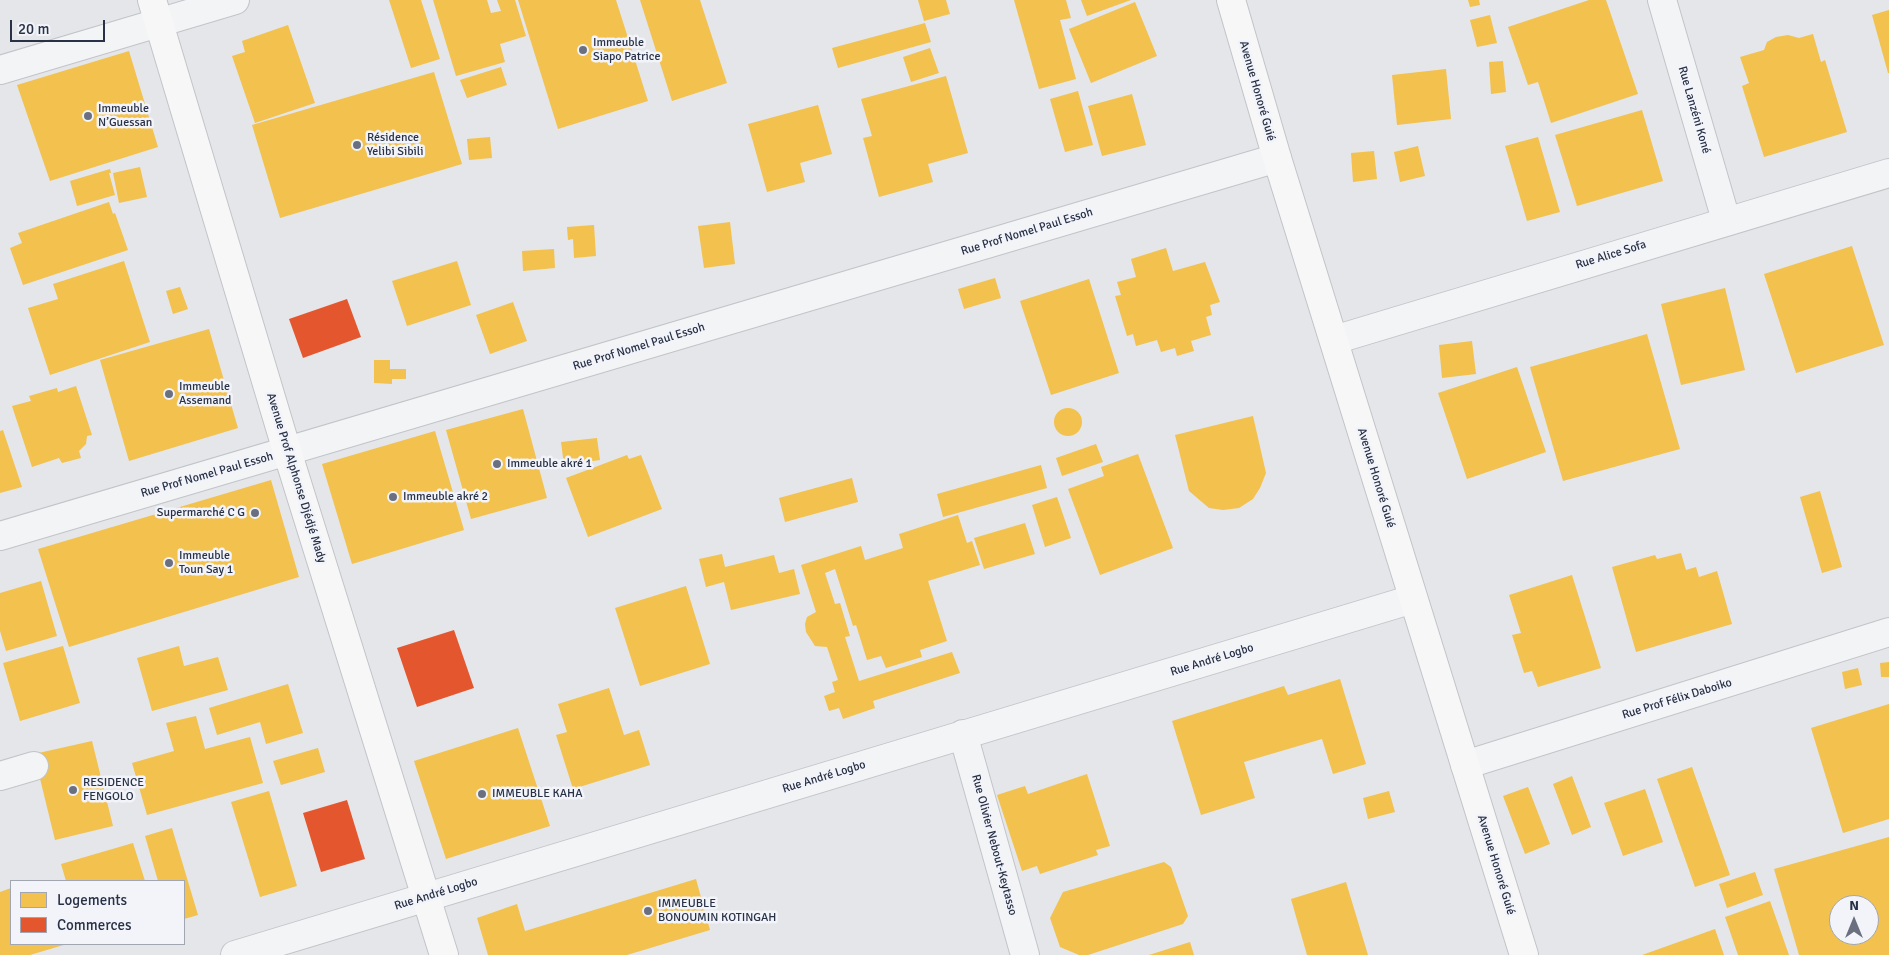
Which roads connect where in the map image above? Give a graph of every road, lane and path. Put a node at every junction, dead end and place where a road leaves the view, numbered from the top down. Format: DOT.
graph roads {
  1 [pos="235,0"];
  2 [pos="1231,0"];
  3 [pos="1662,0"];
  4 [pos="155,11"];
  5 [pos="0,70"];
  6 [pos="1277,158"];
  7 [pos="1889,173"];
  8 [pos="1726,220"];
  9 [pos="1334,340"];
  10 [pos="287,452"];
  11 [pos="0,536"];
  12 [pos="1413,599"];
  13 [pos="1889,632"];
  14 [pos="963,734"];
  15 [pos="1465,765"];
  16 [pos="34,766"];
  17 [pos="0,776"];
  18 [pos="426,897"];
  19 [pos="235,955"];
  20 [pos="444,955"];
  21 [pos="1025,955"];
  22 [pos="1524,955"];
  1 -- 4 [label="street"];
  2 -- 6 [label="street, Avenue Honoré Guié"];
  3 -- 8 [label="street, Rue Lanzéni Koné"];
  4 -- 5 [label="street"];
  4 -- 10 [label="street, Avenue Prof Alphonse Djédjé Mady"];
  6 -- 9 [label="street, Avenue Honoré Guié"];
  6 -- 10 [label="street, Rue Prof Nomel Paul Essoh"];
  7 -- 8 [label="street, Rue Alice Sofa"];
  8 -- 9 [label="street, Rue Alice Sofa"];
  9 -- 12 [label="street, Avenue Honoré Guié"];
  10 -- 11 [label="street, Rue Prof Nomel Paul Essoh"];
  10 -- 18 [label="street, Avenue Prof Alphonse Djédjé Mady"];
  12 -- 14 [label="street, Rue André Logbo"];
  12 -- 15 [label="street, Avenue Honoré Guié"];
  13 -- 15 [label="street, Rue Prof Félix Daboiko"];
  14 -- 18 [label="street, Rue André Logbo"];
  14 -- 21 [label="street, Rue Olivier Nebout-Keytasso"];
  15 -- 22 [label="street, Avenue Honoré Guié"];
  16 -- 17 [label="street"];
  18 -- 19 [label="street, Rue André Logbo"];
  18 -- 20 [label="street, Avenue Prof Alphonse Djédjé Mady"];
}
